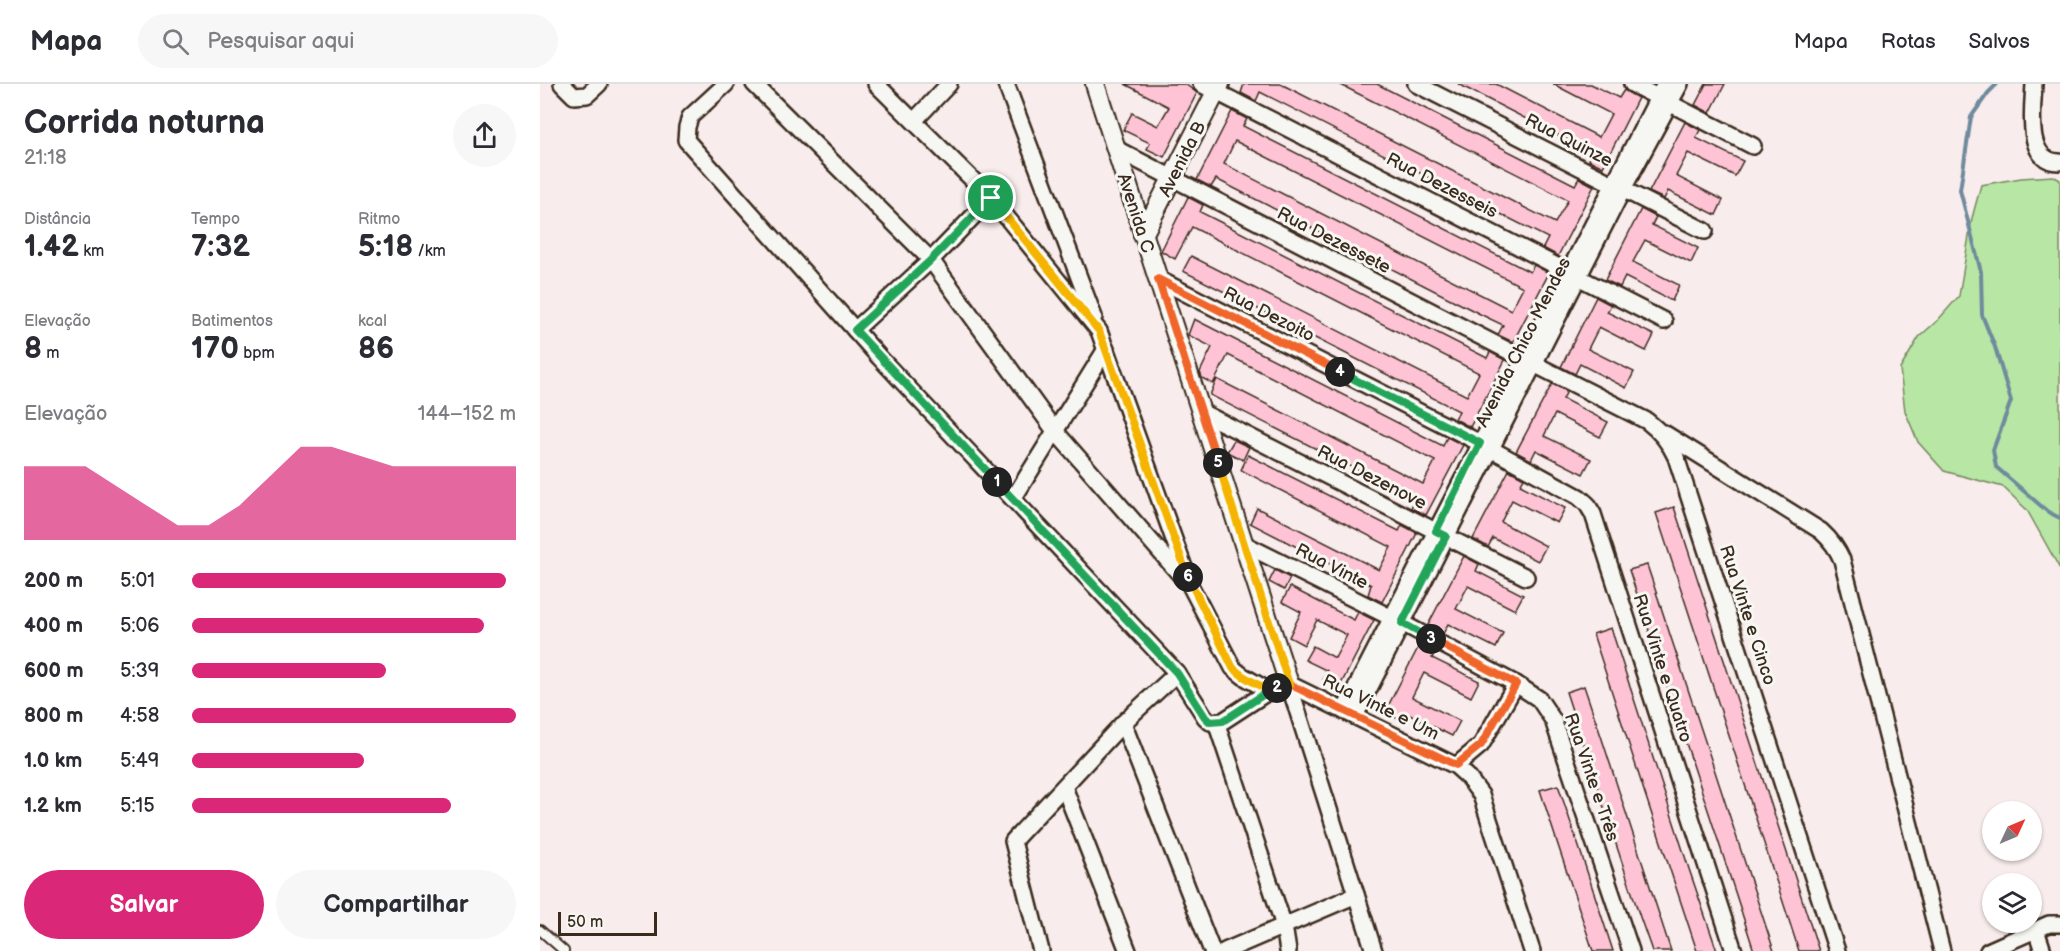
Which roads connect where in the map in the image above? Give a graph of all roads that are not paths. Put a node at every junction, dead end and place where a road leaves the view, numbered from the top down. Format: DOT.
graph roads {
  1 [pos="562,84"];
  2 [pos="599,84"];
  3 [pos="726,84"];
  4 [pos="754,84"];
  5 [pos="876,84"];
  6 [pos="949,84"];
  7 [pos="1006,84"];
  8 [pos="1095,84"];
  9 [pos="1416,84"];
  10 [pos="1632,84"];
  11 [pos="1680,84"];
  12 [pos="2034,84"];
  13 [pos="1213,87"];
  14 [pos="1664,95"];
  15 [pos="914,121"];
  16 [pos="1753,146"];
  17 [pos="1116,150"];
  18 [pos="2060,162"];
  19 [pos="1172,178"];
  20 [pos="1618,187"];
  21 [pos="991,198"];
  22 [pos="1705,231"];
  23 [pos="1143,234"];
  24 [pos="931,260"];
  25 [pos="1573,274"];
  26 [pos="1158,279"];
  27 [pos="1664,321"];
  28 [pos="855,330"];
  29 [pos="1099,331"];
  30 [pos="1106,349"];
  31 [pos="1529,362"];
  32 [pos="1201,411"];
  33 [pos="1659,430"];
  34 [pos="1055,431"];
  35 [pos="1486,446"];
  36 [pos="1013,499"];
  37 [pos="1441,534"];
  38 [pos="1244,544"];
  39 [pos="1526,577"];
  40 [pos="1191,587"];
  41 [pos="1397,621"];
  42 [pos="1177,673"];
  43 [pos="1289,684"];
  44 [pos="1516,684"];
  45 [pos="1269,691"];
  46 [pos="1350,713"];
  47 [pos="1216,722"];
  48 [pos="1123,723"];
  49 [pos="1456,765"];
  50 [pos="1064,787"];
  51 [pos="1356,895"];
  52 [pos="2060,924"];
  53 [pos="1284,926"];
  54 [pos="2042,927"];
  55 [pos="540,930"];
  56 [pos="2029,933"];
  57 [pos="2037,933"];
  58 [pos="564,951"];
  59 [pos="1041,951"];
  60 [pos="1128,951"];
  61 [pos="1212,951"];
  62 [pos="1225,951"];
  63 [pos="1288,951"];
  64 [pos="1374,951"];
  65 [pos="1532,951"];
  66 [pos="1631,951"];
  67 [pos="1734,951"];
  68 [pos="1837,951"];
  69 [pos="1942,951"];
  70 [pos="1988,951"];
  71 [pos="2043,951"];
  1 -- 2 [label="street"];
  3 -- 28 [label="street"];
  4 -- 24 [label="street"];
  5 -- 15 [label="street"];
  6 -- 15 [label="street"];
  7 -- 29 [label="street"];
  8 -- 17 [label="street, Avenida C"];
  9 -- 20 [label="street, Rua Quinze"];
  10 -- 14 [label="street"];
  11 -- 14 [label="street, Avenida Chico Mendes"];
  12 -- 18 [label="street"];
  13 -- 19 [label="street, Avenida B"];
  13 -- 25 [label="street, Rua Dezesseis"];
  14 -- 16 [label="street"];
  14 -- 20 [label="street, Avenida Chico Mendes"];
  15 -- 21 [label="street"];
  17 -- 19 [label="street, Rua Dezessete"];
  17 -- 23 [label="street, Avenida C"];
  19 -- 23 [label="street, Avenida B"];
  19 -- 31 [label="street, Rua Dezessete"];
  20 -- 22 [label="street, Rua Quinze"];
  20 -- 25 [label="street, Avenida Chico Mendes"];
  21 -- 24 [label="street"];
  21 -- 29 [label="street"];
  23 -- 26 [label="street, Avenida C"];
  24 -- 28 [label="street"];
  24 -- 34 [label="street"];
  25 -- 27 [label="street, Rua Dezesseis"];
  25 -- 31 [label="street, Avenida Chico Mendes"];
  26 -- 32 [label="street, Avenida C"];
  26 -- 35 [label="street, Rua Dezoito"];
  28 -- 36 [label="street"];
  29 -- 30 [label="street"];
  30 -- 34 [label="street"];
  30 -- 40 [label="street"];
  31 -- 33 [label="street, Rua Vinte e Cinco"];
  31 -- 35 [label="street, Avenida Chico Mendes"];
  32 -- 37 [label="street, Rua Dezenove"];
  32 -- 38 [label="street, Avenida C"];
  33 -- 68 [label="street, Rua Vinte e Cinco"];
  33 -- 69 [label="street"];
  34 -- 36 [label="street"];
  34 -- 40 [label="street"];
  35 -- 37 [label="street, Avenida Chico Mendes"];
  35 -- 67 [label="street, Rua Vinte e Quatro"];
  36 -- 42 [label="street"];
  37 -- 39 [label="street, Rua Dezenove"];
  37 -- 41 [label="street, Avenida Chico Mendes"];
  38 -- 41 [label="street, Rua Vinte"];
  38 -- 43 [label="street, Avenida C"];
  40 -- 45 [label="street"];
  41 -- 44 [label="street, Rua Vinte e Três"];
  41 -- 46 [label="street, Avenida Chico Mendes"];
  42 -- 47 [label="street"];
  42 -- 48 [label="street"];
  43 -- 45 [label="street"];
  43 -- 46 [label="street, Rua Vinte e Um"];
  43 -- 51 [label="street"];
  44 -- 49 [label="street"];
  44 -- 66 [label="street, Rua Vinte e Três"];
  45 -- 47 [label="street"];
  46 -- 49 [label="street, Rua Vinte e Um"];
  47 -- 53 [label="street"];
  48 -- 50 [label="street"];
  48 -- 61 [label="street"];
  49 -- 65 [label="street"];
  50 -- 59 [label="street"];
  50 -- 60 [label="street"];
  51 -- 53 [label="street"];
  51 -- 64 [label="street"];
  52 -- 54 [label="street"];
  53 -- 62 [label="street"];
  53 -- 63 [label="street"];
  55 -- 58 [label="lane"];
  56 -- 70 [label="street"];
  57 -- 71 [label="street"];
}
